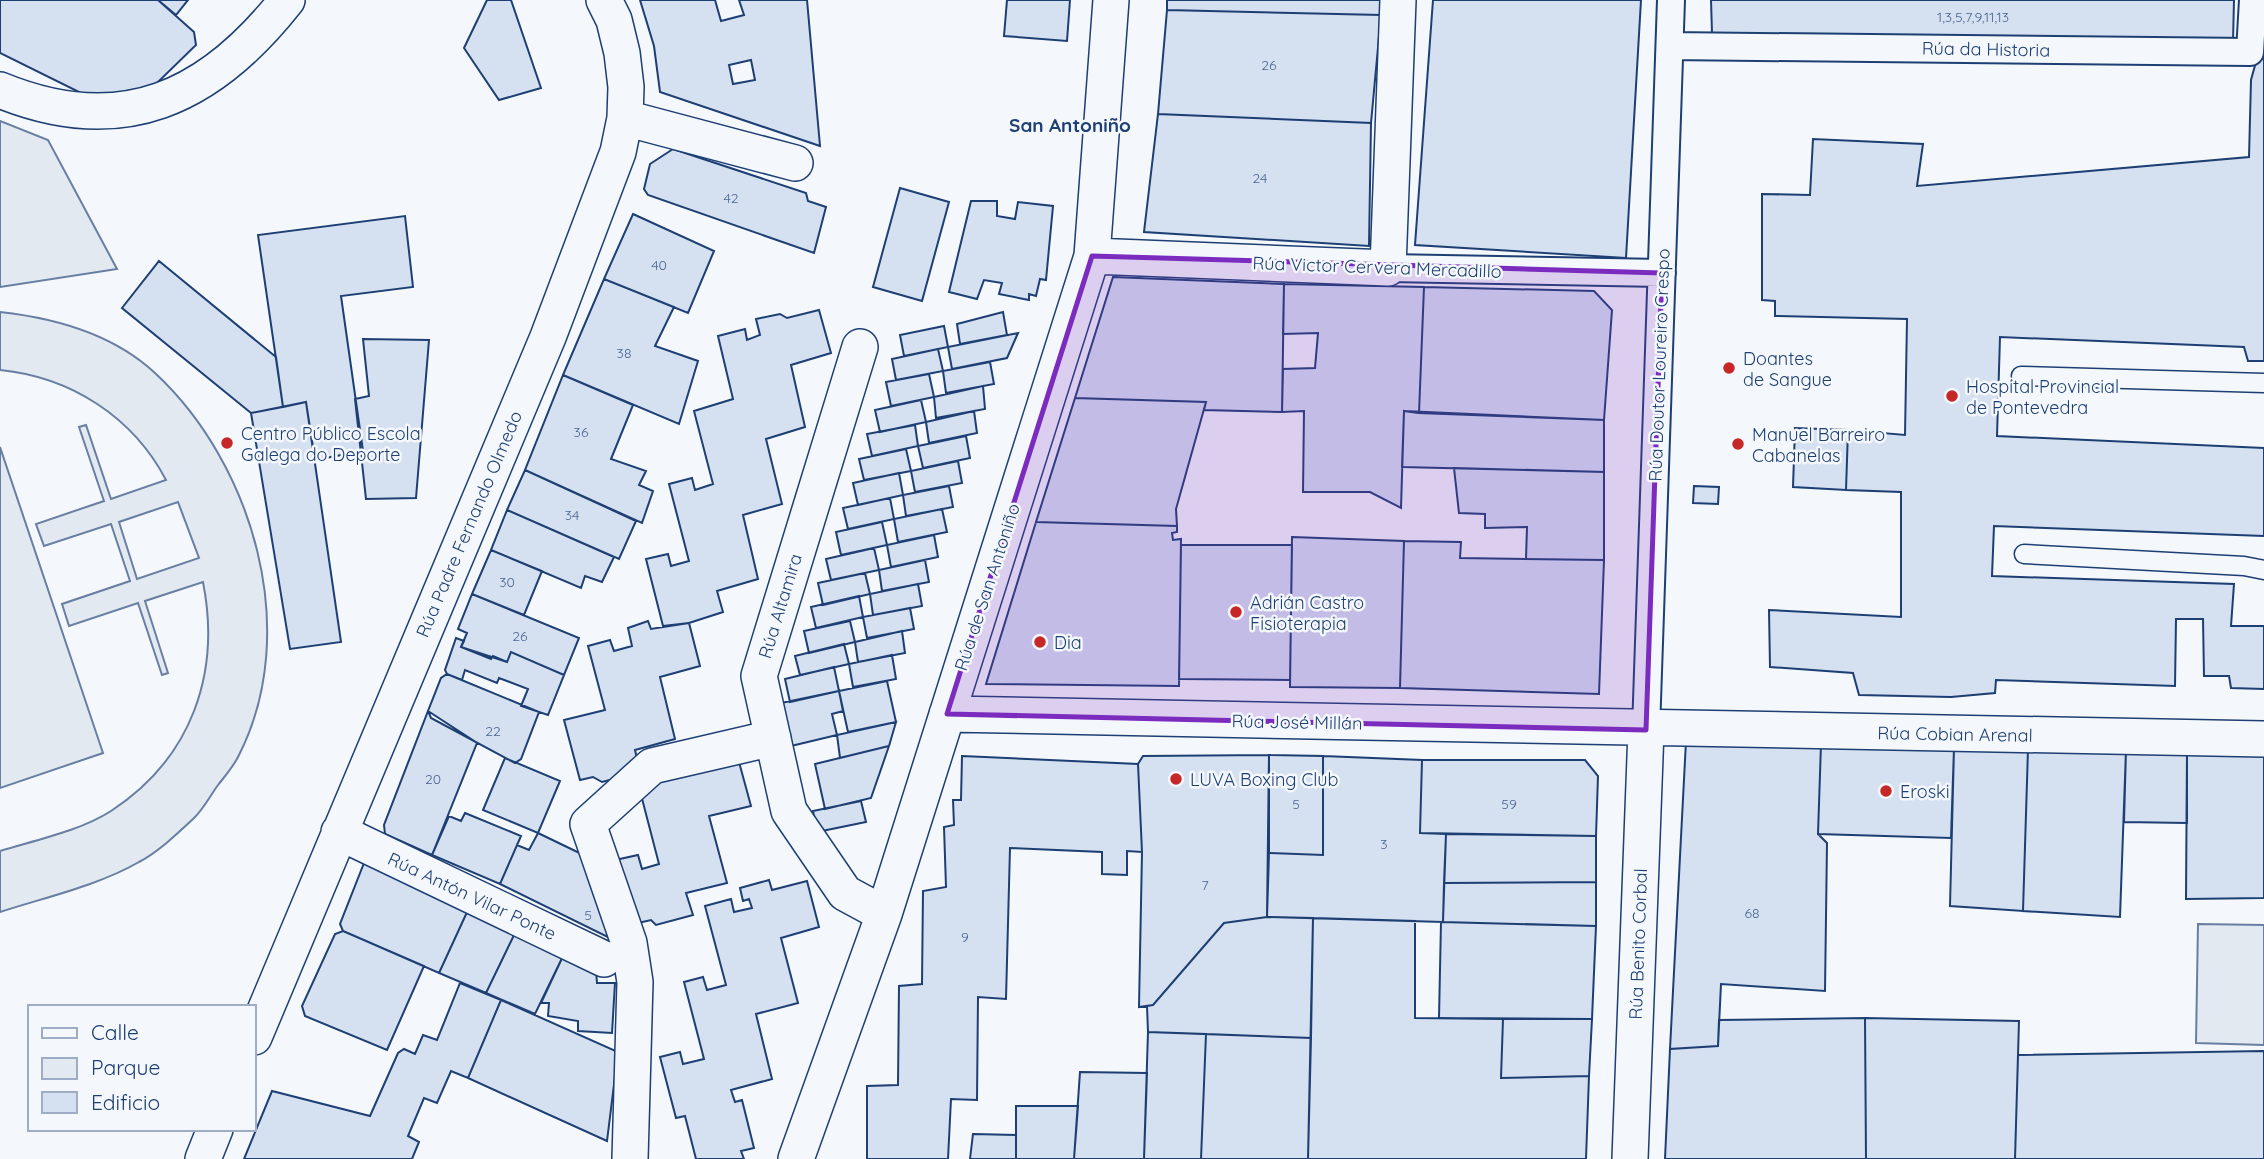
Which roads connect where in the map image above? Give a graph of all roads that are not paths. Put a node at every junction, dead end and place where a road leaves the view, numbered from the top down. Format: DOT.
graph roads {
  1 [pos="287,0"];
  2 [pos="604,0"];
  3 [pos="1111,0"];
  4 [pos="1398,0"];
  5 [pos="1671,0"];
  6 [pos="2253,0"];
  7 [pos="1670,46"];
  8 [pos="0,90"];
  9 [pos="625,118"];
  10 [pos="794,163"];
  11 [pos="1092,256"];
  12 [pos="1388,268"];
  13 [pos="1662,273"];
  14 [pos="859,347"];
  15 [pos="2021,376"];
  16 [pos="2264,383"];
  17 [pos="2024,554"];
  18 [pos="2264,570"];
  19 [pos="947,714"];
  20 [pos="1646,730"];
  21 [pos="773,738"];
  22 [pos="2264,739"];
  23 [pos="339,832"];
  24 [pos="884,914"];
  25 [pos="604,959"];
  26 [pos="256,1032"];
  27 [pos="214,1131"];
  28 [pos="202,1159"];
  29 [pos="630,1159"];
  30 [pos="796,1159"];
  31 [pos="1630,1159"];
  1 -- 8 [label="street"];
  2 -- 9 [label="street, Rúa Padre Fernando Olmedo"];
  3 -- 11 [label="street, Rúa de San Antoniño"];
  4 -- 12 [label="street"];
  5 -- 7 [label="street, Rúa Doutor Loureiro Crespo"];
  6 -- 7 [label="street, Rúa da Historia"];
  7 -- 13 [label="street, Rúa Doutor Loureiro Crespo"];
  9 -- 10 [label="street"];
  9 -- 23 [label="street, Rúa Padre Fernando Olmedo"];
  11 -- 12 [label="street, Rúa Victor Cervera Mercadillo"];
  11 -- 19 [label="street, Rúa de San Antoniño"];
  12 -- 13 [label="street, Rúa Victor Cervera Mercadillo"];
  13 -- 20 [label="street, Rúa Doutor Loureiro Crespo"];
  14 -- 21 [label="street, Rúa Altamira"];
  15 -- 16 [label="lane"];
  17 -- 18 [label="lane"];
  19 -- 20 [label="street, Rúa José Millán"];
  19 -- 24 [label="street, Rúa de San Antoniño"];
  20 -- 22 [label="street, Rúa Cobian Arenal"];
  20 -- 31 [label="street, Rúa Benito Corbal"];
  21 -- 24 [label="street, Rúa Altamira"];
  21 -- 29 [label="street"];
  23 -- 25 [label="street, Rúa Antón Vilar Ponte"];
  23 -- 26 [label="street, Rúa Padre Fernando Olmedo"];
  24 -- 30 [label="street, Rúa de San Antoniño"];
  27 -- 28 [label="street"];
}
